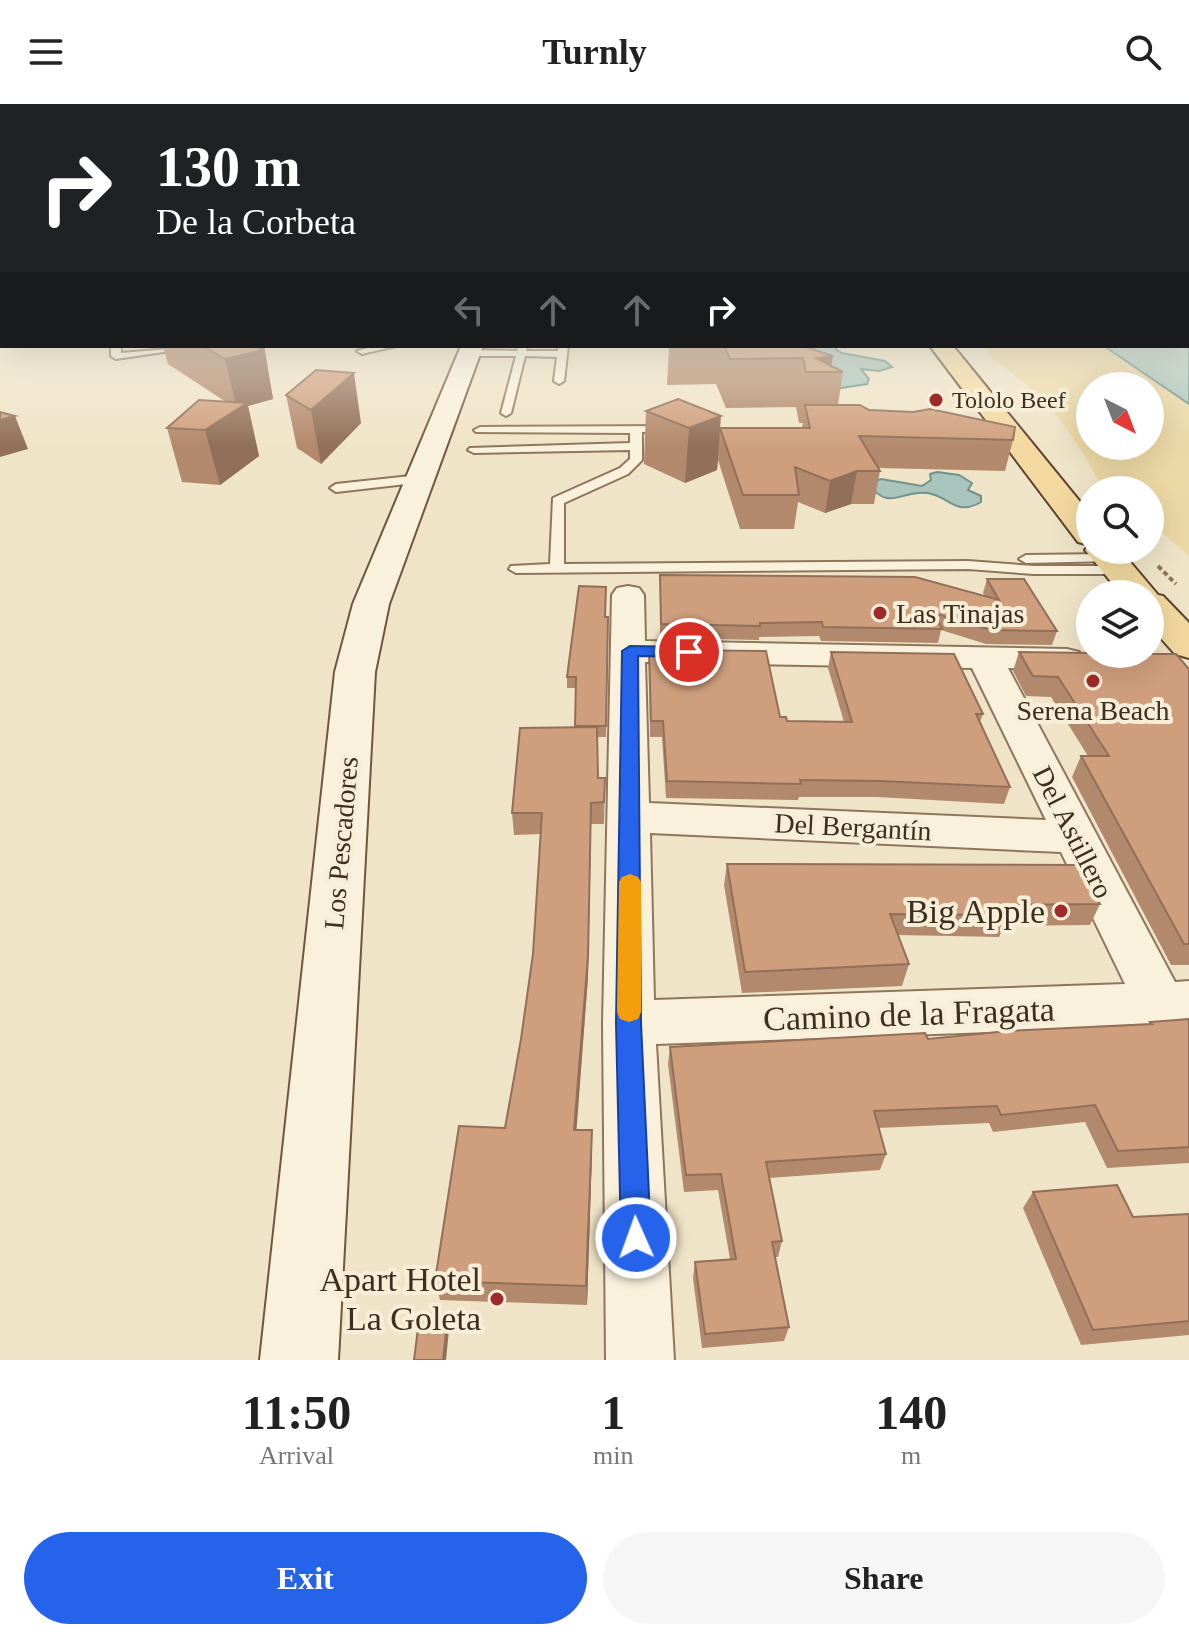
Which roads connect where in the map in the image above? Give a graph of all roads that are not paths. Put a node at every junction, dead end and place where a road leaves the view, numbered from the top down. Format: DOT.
graph roads {
  1 [pos="116,348"];
  2 [pos="182,348"];
  3 [pos="379,348"];
  4 [pos="942,348"];
  5 [pos="471,349"];
  6 [pos="522,350"];
  7 [pos="563,350"];
  8 [pos="362,351"];
  9 [pos="559,381"];
  10 [pos="506,413"];
  11 [pos="636,429"];
  12 [pos="678,429"];
  13 [pos="480,430"];
  14 [pos="636,446"];
  15 [pos="474,450"];
  16 [pos="420,479"];
  17 [pos="336,488"];
  18 [pos="1076,520"];
  19 [pos="1092,564"];
  20 [pos="516,569"];
  21 [pos="557,569"];
  22 [pos="628,595"];
  23 [pos="1164,596"];
  24 [pos="630,651"];
  25 [pos="1179,656"];
  26 [pos="985,658"];
  27 [pos="1076,660"];
  28 [pos="631,817"];
  29 [pos="1075,837"];
  30 [pos="1175,1004"];
  31 [pos="629,1023"];
  32 [pos="299,1360"];
  33 [pos="640,1360"];
  1 -- 2 [label="lane"];
  3 -- 8 [label="lane"];
  4 -- 18 [label="main road"];
  5 -- 6 [label="lane"];
  5 -- 16 [label="street, Los Pescadores"];
  6 -- 7 [label="lane"];
  6 -- 10 [label="lane"];
  7 -- 9 [label="lane"];
  11 -- 12 [label="lane"];
  11 -- 13 [label="lane"];
  11 -- 14 [label="lane"];
  14 -- 15 [label="lane"];
  14 -- 21 [label="lane"];
  16 -- 17 [label="lane"];
  16 -- 32 [label="street, Los Pescadores"];
  19 -- 21 [label="lane"];
  20 -- 21 [label="lane"];
  22 -- 24 [label="street"];
  23 -- 25 [label="main road"];
  24 -- 26 [label="street"];
  24 -- 28 [label="street"];
  26 -- 27 [label="street"];
  26 -- 29 [label="street, Del Astillero"];
  28 -- 29 [label="street, Del Bergantín"];
  28 -- 31 [label="street"];
  29 -- 30 [label="street, Del Astillero"];
  30 -- 31 [label="street, Camino de la Fragata"];
  31 -- 33 [label="street"];
}
